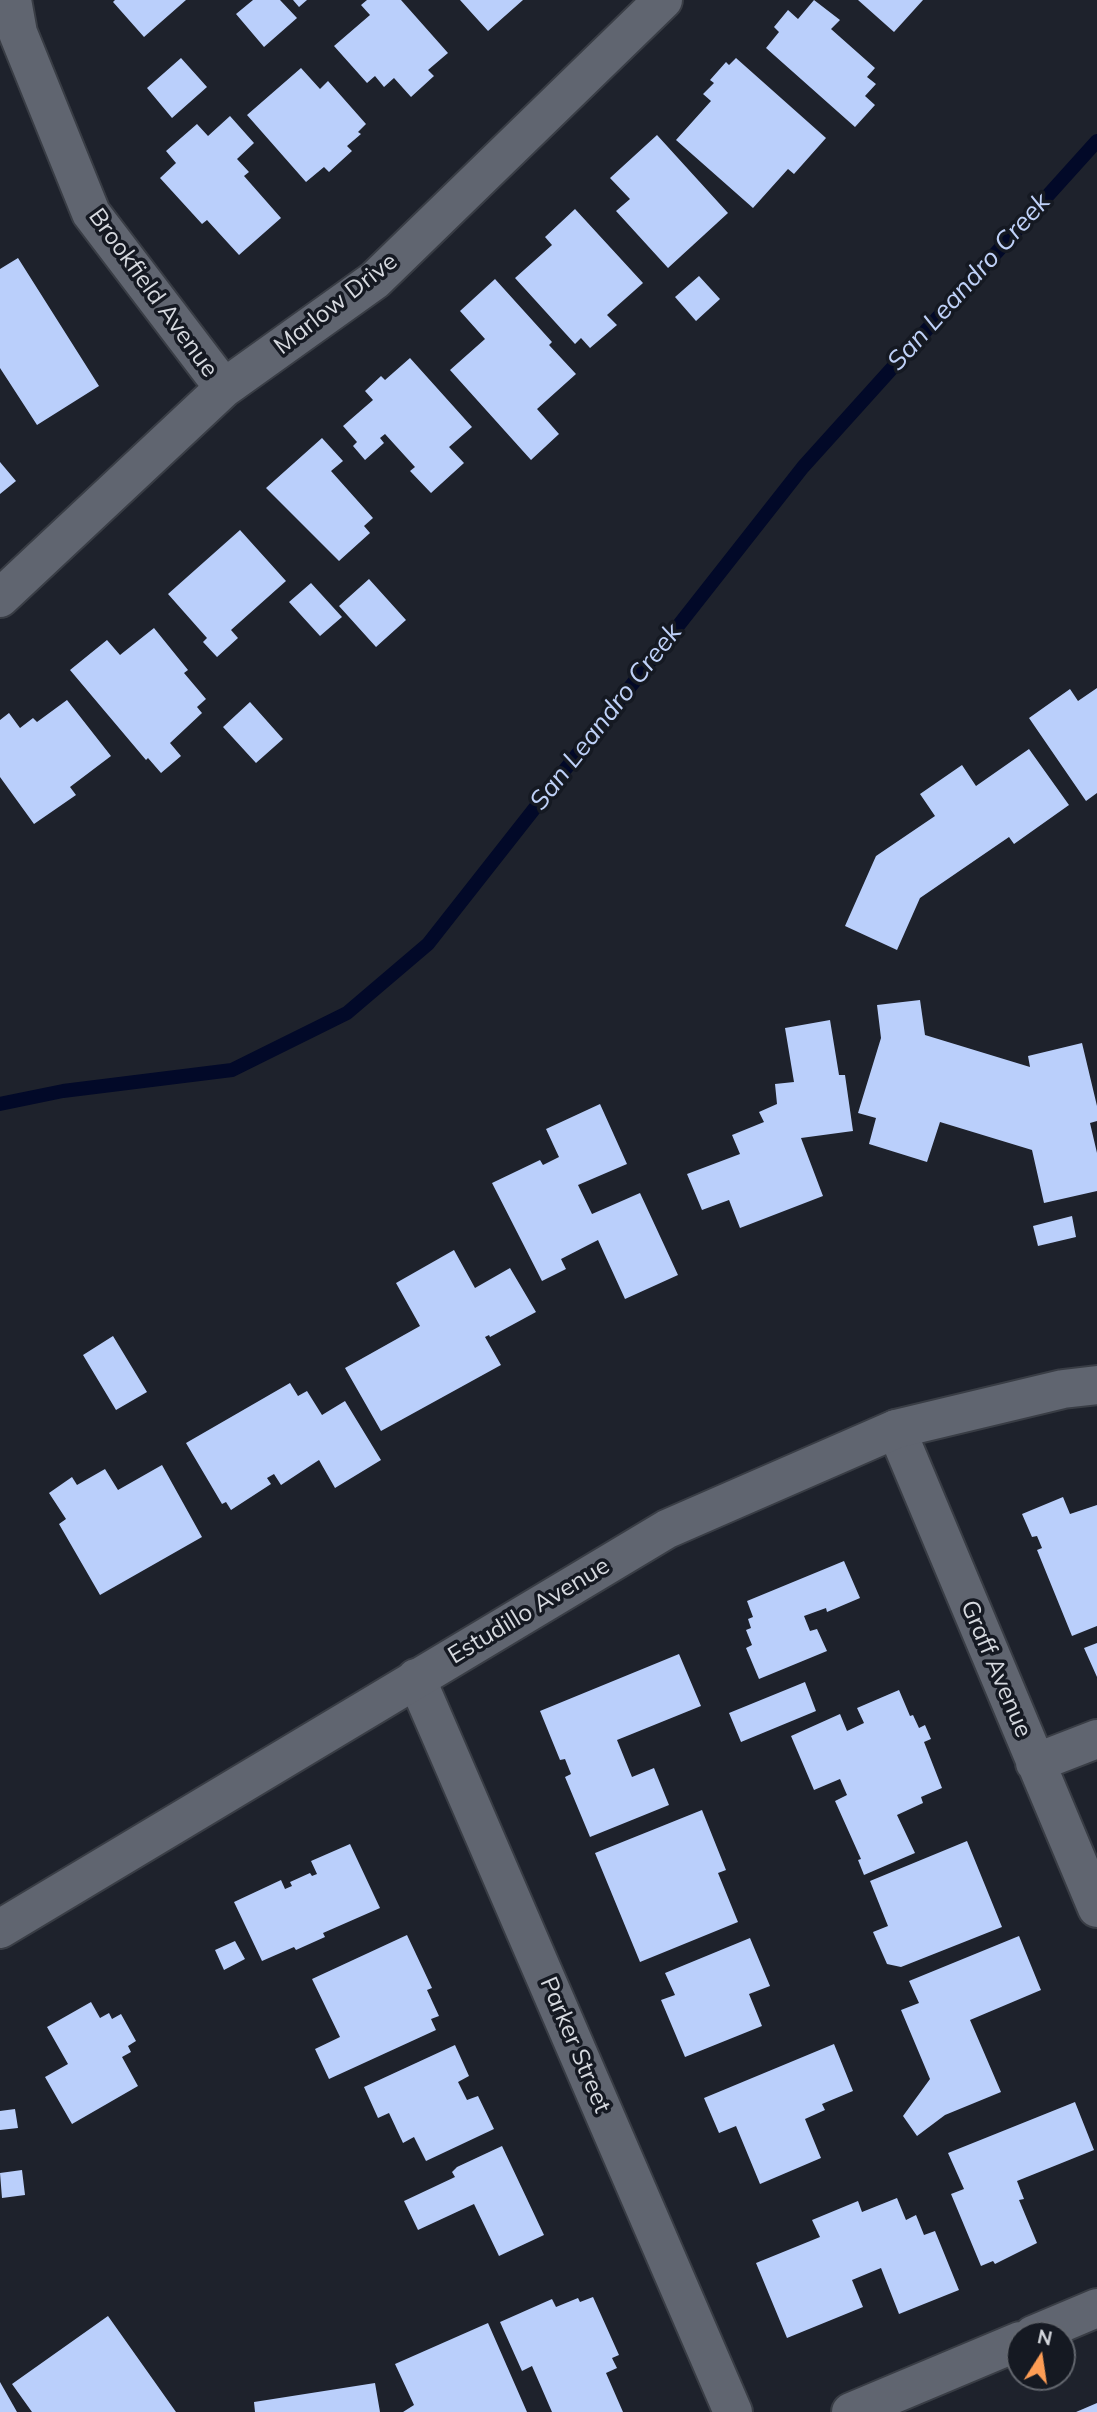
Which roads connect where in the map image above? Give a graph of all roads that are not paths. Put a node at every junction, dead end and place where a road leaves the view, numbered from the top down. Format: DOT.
graph roads {
  1 [pos="12,0"];
  2 [pos="663,0"];
  3 [pos="224,388"];
  4 [pos="0,598"];
  5 [pos="1097,1385"];
  6 [pos="896,1429"];
  7 [pos="416,1678"];
  8 [pos="1097,1738"];
  9 [pos="1035,1763"];
  10 [pos="1097,1908"];
  11 [pos="0,1928"];
  12 [pos="1097,2308"];
  13 [pos="1067,2321"];
  14 [pos="1006,2347"];
  15 [pos="733,2412"];
  16 [pos="851,2412"];
  1 -- 3 [label="street, Brookfield Avenue"];
  2 -- 3 [label="street, Marlow Drive"];
  3 -- 4 [label="street, Marlow Drive"];
  5 -- 6 [label="street, Estudillo Avenue"];
  6 -- 7 [label="street, Estudillo Avenue"];
  6 -- 9 [label="street, Graff Avenue"];
  7 -- 11 [label="street, Estudillo Avenue"];
  7 -- 15 [label="street, Parker Street"];
  8 -- 9 [label="street"];
  9 -- 10 [label="street, Graff Avenue"];
  12 -- 13 [label="street"];
  14 -- 16 [label="street"];
}
